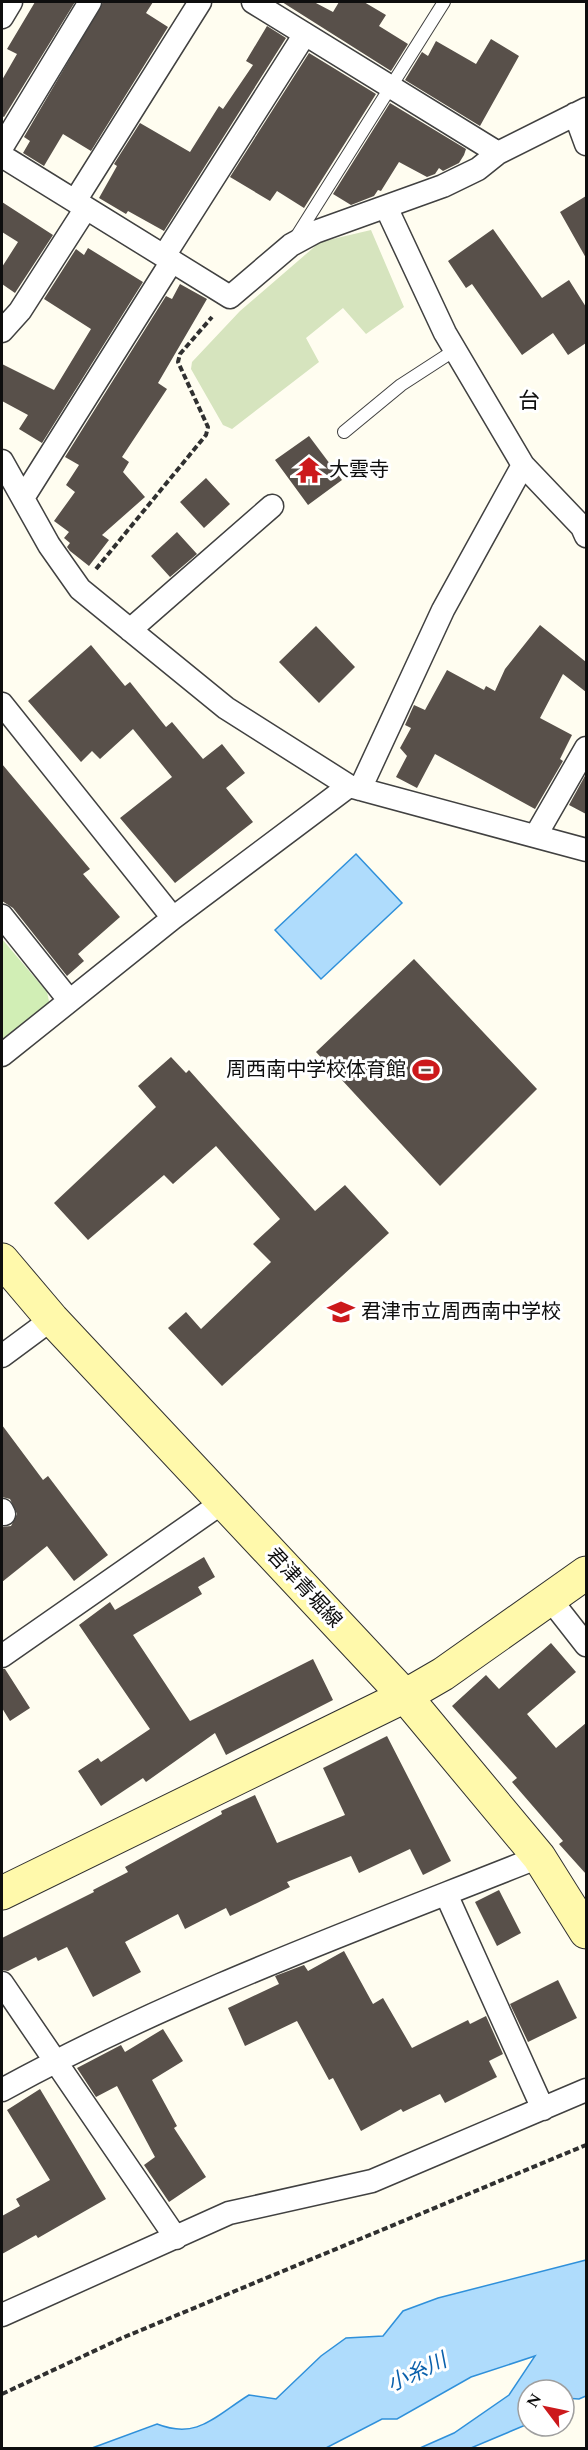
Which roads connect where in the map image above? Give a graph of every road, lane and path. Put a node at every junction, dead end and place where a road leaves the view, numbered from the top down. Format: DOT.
graph roads {
  1 [pos="11,2"];
  2 [pos="90,2"];
  3 [pos="200,2"];
  4 [pos="253,2"];
  5 [pos="444,2"];
  6 [pos="2,17"];
  7 [pos="305,34"];
  8 [pos="392,87"];
  9 [pos="581,112"];
  10 [pos="586,144"];
  11 [pos="2,147"];
  12 [pos="498,153"];
  13 [pos="2,156"];
  14 [pos="80,204"];
  15 [pos="386,207"];
  16 [pos="291,245"];
  17 [pos="168,259"];
  18 [pos="230,297"];
  19 [pos="2,331"];
  20 [pos="455,350"];
  21 [pos="344,432"];
  22 [pos="2,461"];
  23 [pos="523,465"];
  24 [pos="23,498"];
  25 [pos="272,506"];
  26 [pos="586,536"];
  27 [pos="80,588"];
  28 [pos="130,630"];
  29 [pos="2,704"];
  30 [pos="586,748"];
  31 [pos="355,787"];
  32 [pos="536,835"];
  33 [pos="586,850"];
  34 [pos="2,916"];
  35 [pos="173,918"];
  36 [pos="69,1000"];
  37 [pos="2,1055"];
  38 [pos="2,1260"];
  39 [pos="52,1319"];
  40 [pos="2,1356"];
  41 [pos="223,1502"];
  42 [pos="586,1573"];
  43 [pos="550,1599"];
  44 [pos="586,1645"];
  45 [pos="2,1656"];
  46 [pos="405,1696"];
  47 [pos="539,1857"];
  48 [pos="2,1893"];
  49 [pos="447,1894"];
  50 [pos="586,1932"];
  51 [pos="2,1983"];
  52 [pos="55,2061"];
  53 [pos="2,2090"];
  54 [pos="586,2090"];
  55 [pos="543,2109"];
  56 [pos="586,2145"];
  57 [pos="176,2238"];
  58 [pos="2,2315"];
  59 [pos="2,2394"];
  1 -- 6 [label="street"];
  2 -- 11 [label="street"];
  3 -- 14 [label="street"];
  4 -- 7 [label="street"];
  5 -- 8 [label="lane"];
  7 -- 8 [label="street"];
  7 -- 17 [label="street"];
  8 -- 12 [label="street"];
  8 -- 16 [label="lane"];
  9 -- 10 [label="street"];
  9 -- 12 [label="street"];
  12 -- 15 [label="street"];
  13 -- 14 [label="street"];
  14 -- 17 [label="street"];
  14 -- 19 [label="street"];
  15 -- 16 [label="street"];
  15 -- 20 [label="street"];
  16 -- 18 [label="street"];
  17 -- 18 [label="street"];
  17 -- 24 [label="street"];
  18 -- 27 [label="path"];
  20 -- 21 [label="lane"];
  20 -- 23 [label="street"];
  22 -- 24 [label="street"];
  23 -- 26 [label="street"];
  23 -- 31 [label="street"];
  24 -- 27 [label="street"];
  25 -- 28 [label="street"];
  27 -- 28 [label="street"];
  28 -- 31 [label="street"];
  29 -- 35 [label="street"];
  30 -- 32 [label="street"];
  31 -- 32 [label="street"];
  31 -- 35 [label="street"];
  32 -- 33 [label="street"];
  34 -- 36 [label="street"];
  35 -- 36 [label="street"];
  36 -- 37 [label="street"];
  38 -- 39 [label="main road, 君津青堀線"];
  39 -- 40 [label="street"];
  39 -- 41 [label="main road, 君津青堀線"];
  41 -- 45 [label="street"];
  41 -- 46 [label="main road, 君津青堀線"];
  42 -- 43 [label="main road"];
  43 -- 44 [label="street"];
  43 -- 46 [label="main road"];
  46 -- 47 [label="main road, 君津青堀線"];
  46 -- 48 [label="main road"];
  47 -- 49 [label="street"];
  47 -- 50 [label="main road, 君津青堀線"];
  49 -- 52 [label="street"];
  49 -- 55 [label="street"];
  51 -- 52 [label="street"];
  52 -- 53 [label="street"];
  52 -- 57 [label="street"];
  54 -- 55 [label="street"];
  55 -- 57 [label="street"];
  56 -- 59 [label="path"];
  57 -- 58 [label="street"];
}
